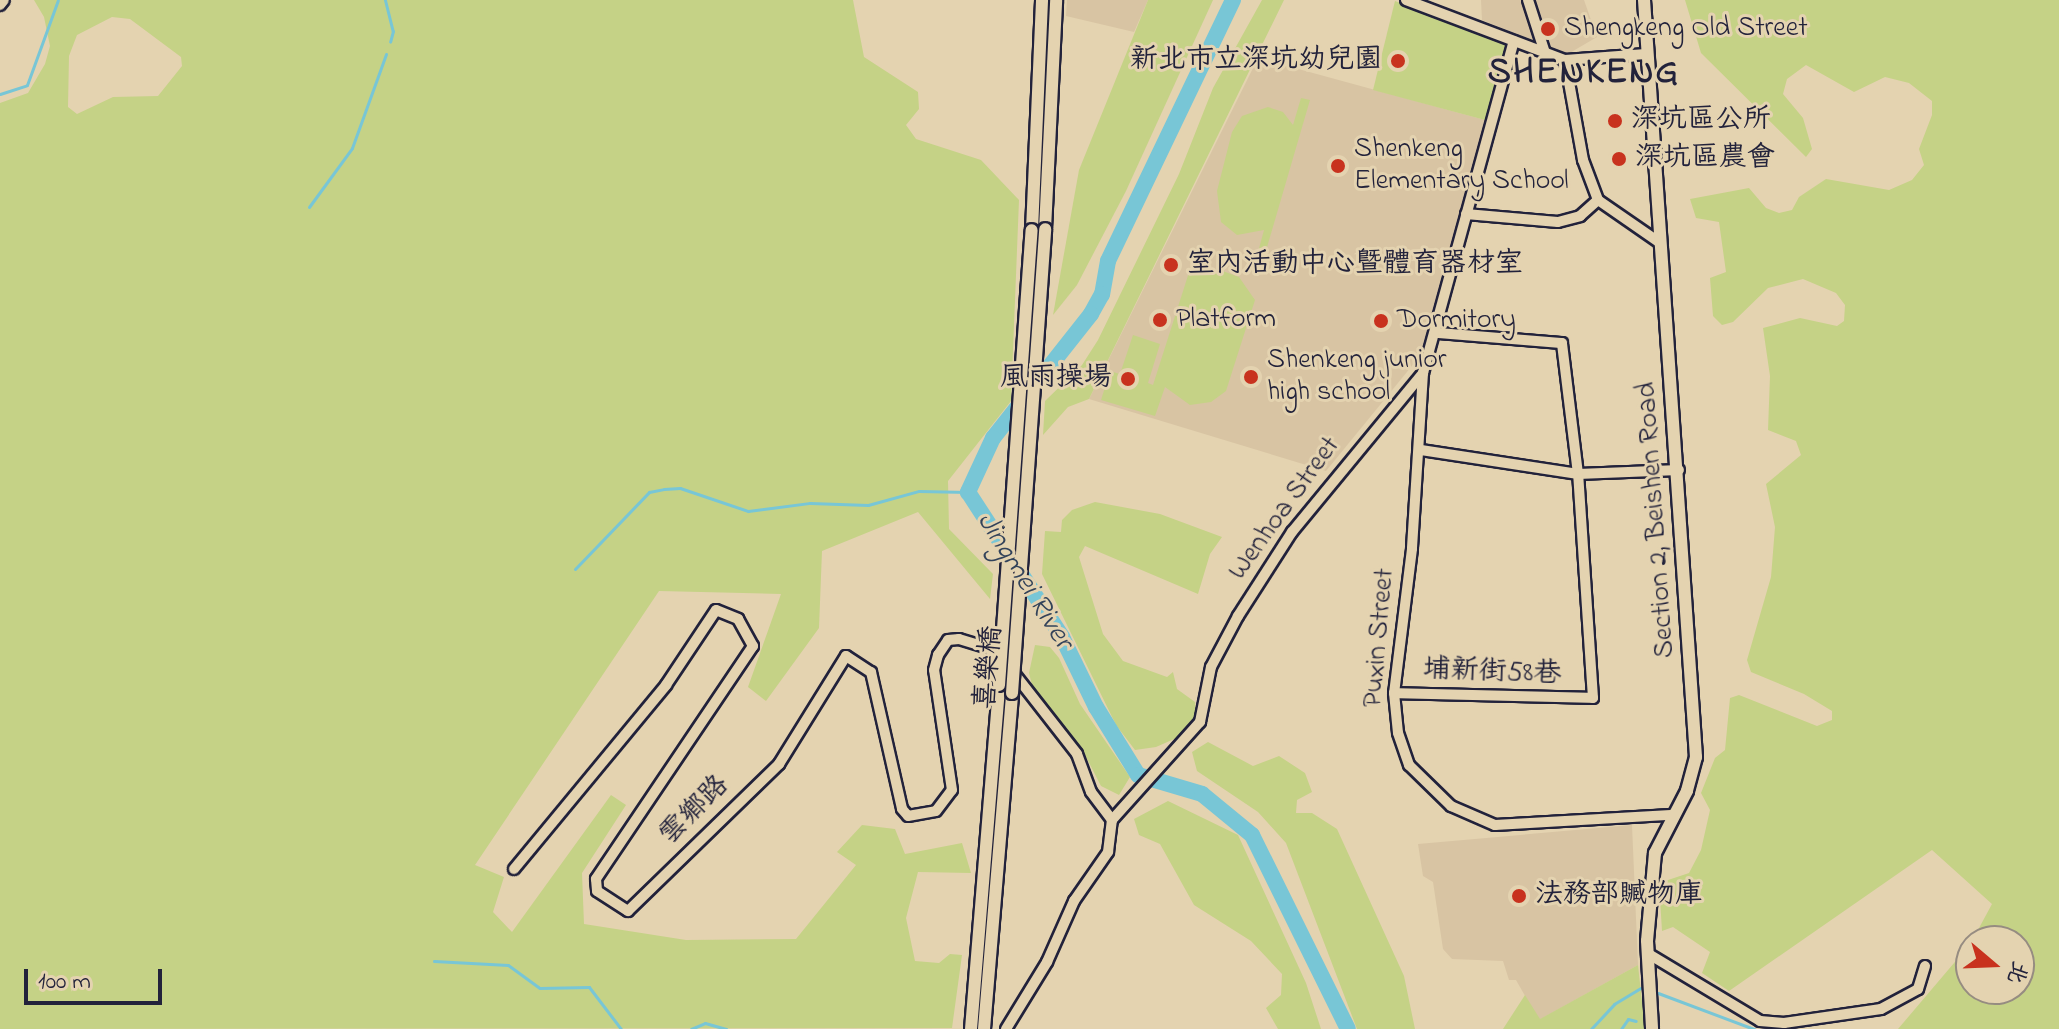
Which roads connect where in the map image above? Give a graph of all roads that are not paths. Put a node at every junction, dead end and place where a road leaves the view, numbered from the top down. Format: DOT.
graph roads {
  1 [pos="4,0"];
  2 [pos="1042,0"];
  3 [pos="1056,0"];
  4 [pos="1406,0"];
  5 [pos="1528,0"];
  6 [pos="1644,0"];
  7 [pos="0,5"];
  8 [pos="1514,41"];
  9 [pos="1545,53"];
  10 [pos="1646,54"];
  11 [pos="1565,60"];
  12 [pos="1598,200"];
  13 [pos="1466,214"];
  14 [pos="1038,230"];
  15 [pos="1660,243"];
  16 [pos="1437,333"];
  17 [pos="1423,373"];
  18 [pos="1421,450"];
  19 [pos="1679,470"];
  20 [pos="1578,474"];
  21 [pos="1394,693"];
  22 [pos="1671,815"];
  23 [pos="1115,817"];
  24 [pos="514,869"];
  25 [pos="988,870"];
  26 [pos="1647,953"];
  27 [pos="1925,966"];
  28 [pos="971,1029"];
  29 [pos="984,1029"];
  30 [pos="1006,1029"];
  31 [pos="1652,1029"];
  1 -- 7 [label="street"];
  2 -- 14 [label="main road"];
  3 -- 14 [label="main road"];
  4 -- 8 [label="street"];
  5 -- 9 [label="street"];
  6 -- 10 [label="main road, Section 2, Beishen Road"];
  8 -- 9 [label="street"];
  8 -- 13 [label="street, Wenhoa Street"];
  9 -- 11 [label="street"];
  10 -- 11 [label="street"];
  10 -- 15 [label="main road, Section 2, Beishen Road"];
  11 -- 12 [label="street"];
  12 -- 13 [label="street"];
  12 -- 15 [label="street"];
  13 -- 16 [label="street, Wenhoa Street"];
  14 -- 25 [label="main road, 喜樂橋, bridge"];
  15 -- 19 [label="main road, Section 2, Beishen Road"];
  16 -- 17 [label="street, Wenhoa Street"];
  16 -- 20 [label="street"];
  17 -- 18 [label="street, Puxin Street"];
  17 -- 23 [label="street, Wenhoa Street"];
  18 -- 20 [label="street"];
  18 -- 21 [label="street, Puxin Street"];
  19 -- 20 [label="street"];
  19 -- 22 [label="main road, Section 2, Beishen Road"];
  20 -- 21 [label="street, 埔新街58巷"];
  21 -- 22 [label="street, Puxin Street"];
  22 -- 26 [label="main road, Section 2, Beishen Road"];
  23 -- 24 [label="street, 雲鄉路"];
  23 -- 30 [label="street"];
  25 -- 28 [label="main road"];
  25 -- 29 [label="main road"];
  26 -- 27 [label="street"];
  26 -- 31 [label="main road, Section 2, Beishen Road"];
}
